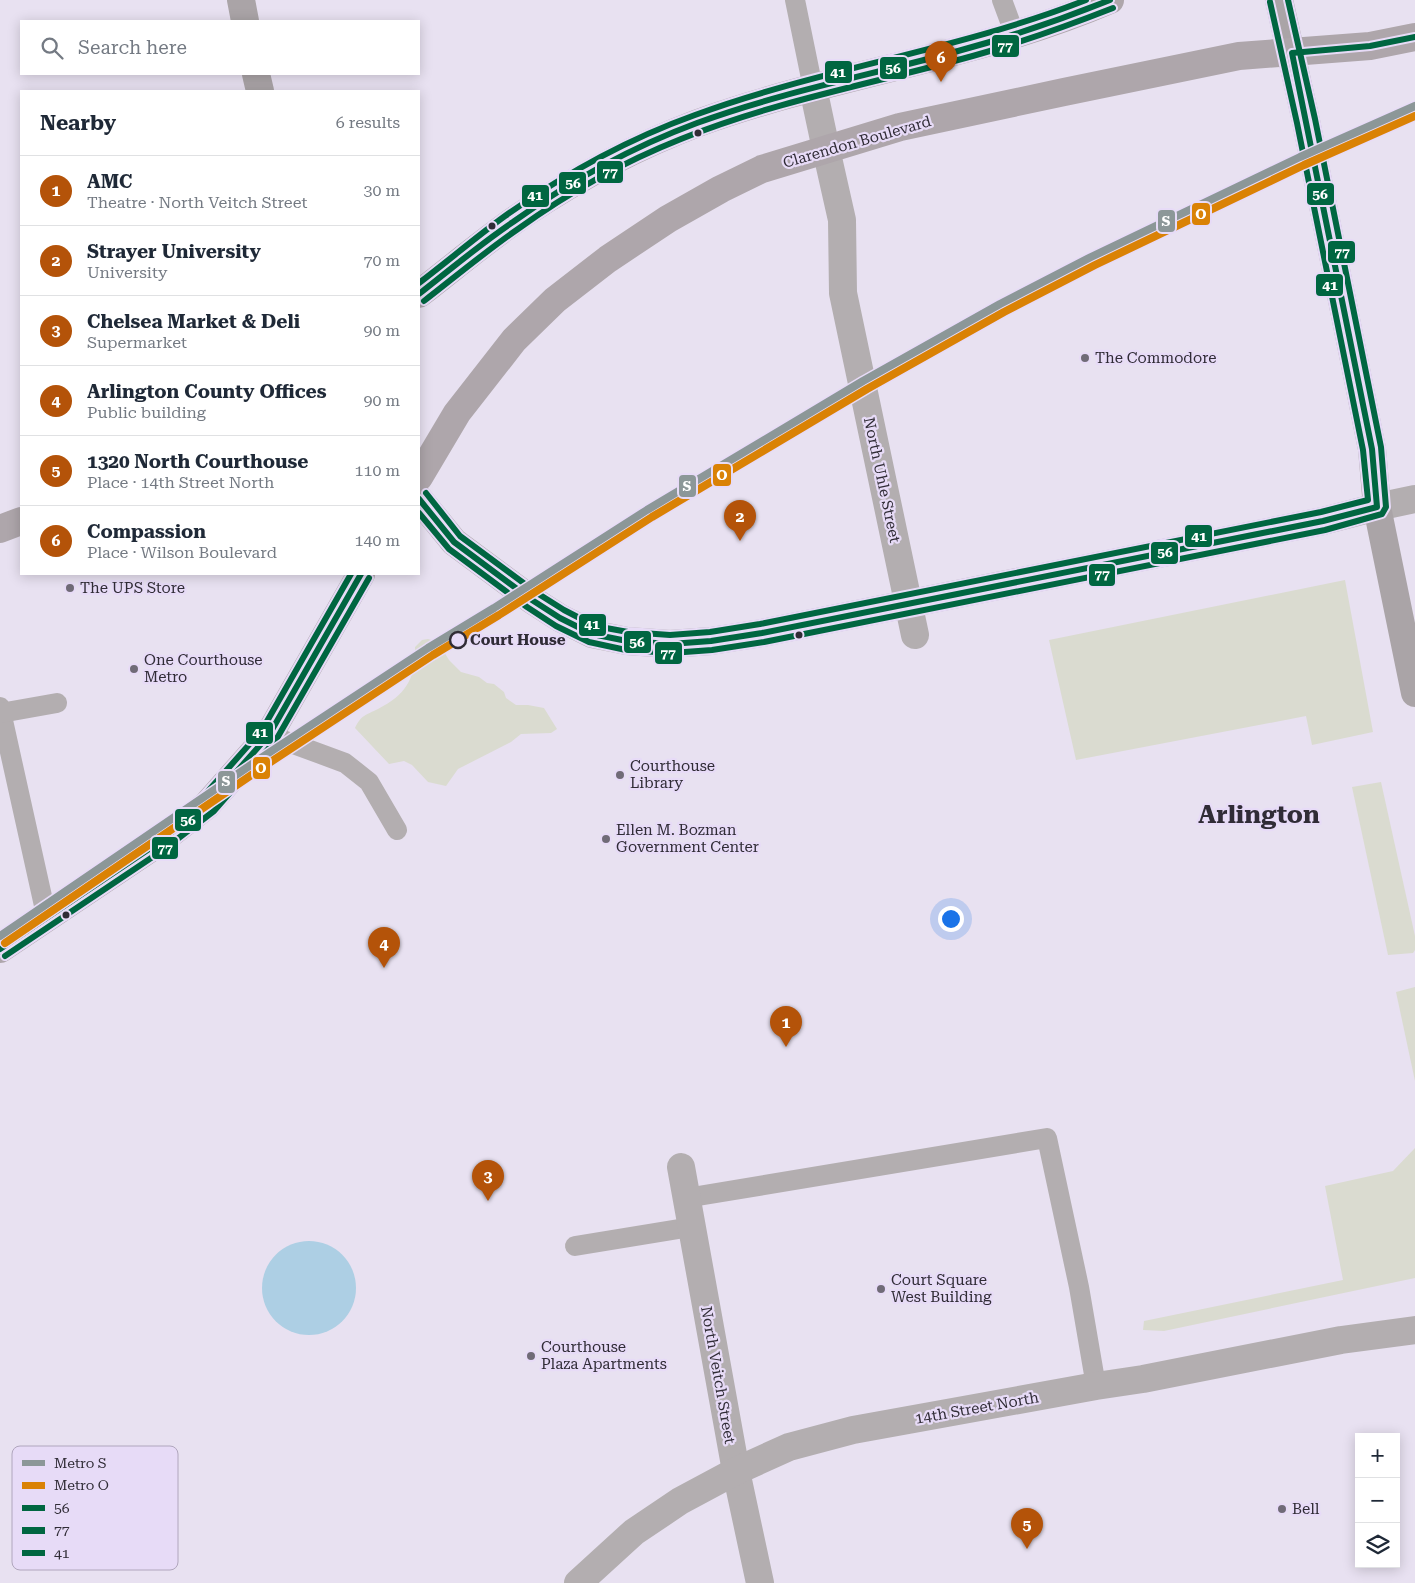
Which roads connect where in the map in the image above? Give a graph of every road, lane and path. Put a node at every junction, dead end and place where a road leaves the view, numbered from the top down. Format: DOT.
graph roads {
  1 [pos="241,0"];
  2 [pos="795,0"];
  3 [pos="1002,0"];
  4 [pos="1110,0"];
  5 [pos="1279,0"];
  6 [pos="245,20"];
  7 [pos="1015,36"];
  8 [pos="1415,37"];
  9 [pos="1292,53"];
  10 [pos="256,75"];
  11 [pos="813,88"];
  12 [pos="260,90"];
  13 [pos="826,148"];
  14 [pos="420,293"];
  15 [pos="420,475"];
  16 [pos="1415,499"];
  17 [pos="420,500"];
  18 [pos="1377,507"];
  19 [pos="20,521"];
  20 [pos="0,529"];
  21 [pos="360,575"];
  22 [pos="908,604"];
  23 [pos="915,635"];
  24 [pos="1415,693"];
  25 [pos="57,704"];
  26 [pos="1,710"];
  27 [pos="269,735"];
  28 [pos="397,830"];
  29 [pos="47,919"];
  30 [pos="0,949"];
  31 [pos="681,1167"];
  32 [pos="686,1198"];
  33 [pos="691,1227"];
  34 [pos="575,1246"];
  35 [pos="1415,1330"];
  36 [pos="1096,1386"];
  37 [pos="736,1471"];
  38 [pos="578,1583"];
  39 [pos="760,1583"];
  1 -- 6 [label="main road"];
  2 -- 11 [label="lane"];
  3 -- 7 [label="lane"];
  4 -- 7 [label="main road"];
  5 -- 9 [label="main road"];
  7 -- 11 [label="main road"];
  8 -- 9 [label="main road, Clarendon Boulevard"];
  9 -- 13 [label="main road, Clarendon Boulevard"];
  9 -- 18 [label="main road"];
  10 -- 12 [label="main road"];
  11 -- 13 [label="street, North Uhle Street"];
  11 -- 14 [label="main road"];
  13 -- 15 [label="main road, Clarendon Boulevard"];
  13 -- 22 [label="street, North Uhle Street"];
  16 -- 18 [label="street"];
  17 -- 22 [label="street"];
  18 -- 22 [label="street"];
  18 -- 24 [label="main road"];
  19 -- 20 [label="main road"];
  21 -- 27 [label="main road"];
  22 -- 23 [label="street, North Uhle Street"];
  25 -- 26 [label="lane"];
  26 -- 29 [label="lane"];
  27 -- 28 [label="lane"];
  27 -- 29 [label="main road"];
  29 -- 30 [label="main road"];
  31 -- 32 [label="street, North Veitch Street"];
  32 -- 33 [label="street, North Veitch Street"];
  32 -- 36 [label="lane"];
  33 -- 34 [label="lane"];
  33 -- 37 [label="street, North Veitch Street"];
  35 -- 36 [label="street, 14th Street North"];
  36 -- 37 [label="street, 14th Street North"];
  37 -- 38 [label="street, 14th Street North"];
  37 -- 39 [label="street, North Veitch Street"];
}
